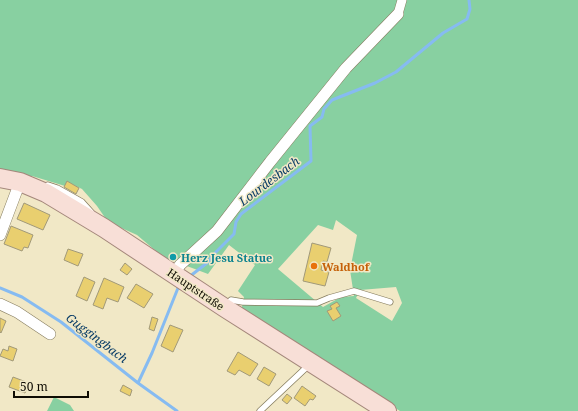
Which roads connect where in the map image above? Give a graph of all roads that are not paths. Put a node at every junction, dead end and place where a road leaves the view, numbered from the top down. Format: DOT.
graph roads {
  1 [pos="402,0"];
  2 [pos="398,14"];
  3 [pos="0,178"];
  4 [pos="20,182"];
  5 [pos="0,234"];
  6 [pos="182,279"];
  7 [pos="390,302"];
  8 [pos="0,304"];
  9 [pos="225,308"];
  10 [pos="50,334"];
  11 [pos="311,363"];
  12 [pos="260,411"];
  13 [pos="387,411"];
  1 -- 2 [label="street"];
  2 -- 6 [label="street"];
  3 -- 4 [label="main road, Hauptstraße"];
  4 -- 5 [label="street"];
  4 -- 6 [label="main road, Hauptstraße"];
  6 -- 9 [label="main road, Hauptstraße"];
  7 -- 9 [label="lane"];
  8 -- 10 [label="street"];
  9 -- 11 [label="main road, Hauptstraße"];
  11 -- 12 [label="lane"];
  11 -- 13 [label="main road, Hauptstraße"];
}
